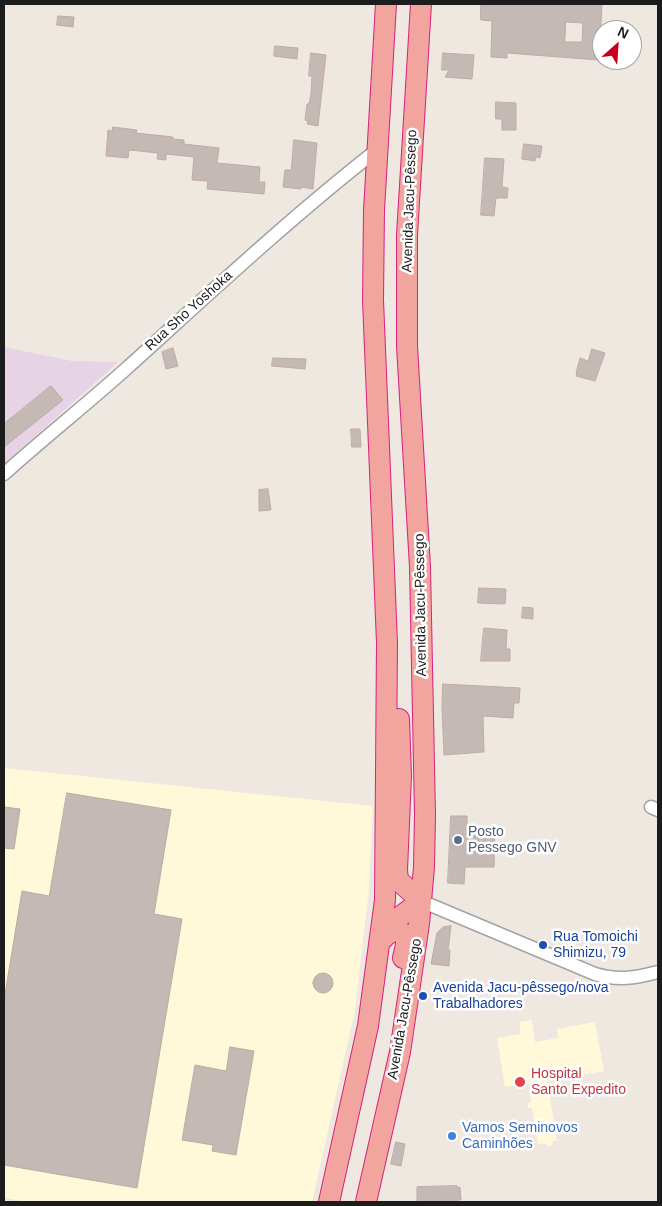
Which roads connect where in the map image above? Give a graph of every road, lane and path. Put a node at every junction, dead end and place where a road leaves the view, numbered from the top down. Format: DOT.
graph roads {
  1 [pos="386,4"];
  2 [pos="420,4"];
  3 [pos="377,150"];
  4 [pos="4,474"];
  5 [pos="386,668"];
  6 [pos="400,736"];
  7 [pos="424,868"];
  8 [pos="421,901"];
  9 [pos="383,940"];
  10 [pos="658,972"];
  11 [pos="390,1095"];
  12 [pos="329,1202"];
  13 [pos="366,1202"];
  1 -- 3 [label="highway"];
  2 -- 7 [label="highway, Avenida Jacu-Pêssego"];
  3 -- 4 [label="street, Rua Sho Yoshoka"];
  3 -- 5 [label="highway"];
  5 -- 6 [label="highway"];
  5 -- 9 [label="highway"];
  6 -- 7 [label="highway"];
  6 -- 8 [label="highway"];
  7 -- 8 [label="highway, Avenida Jacu-Pêssego"];
  8 -- 9 [label="highway"];
  8 -- 10 [label="street"];
  8 -- 11 [label="highway, Avenida Jacu-Pêssego"];
  9 -- 11 [label="highway"];
  9 -- 12 [label="highway"];
  11 -- 13 [label="highway, Avenida Jacu-Pêssego"];
}
